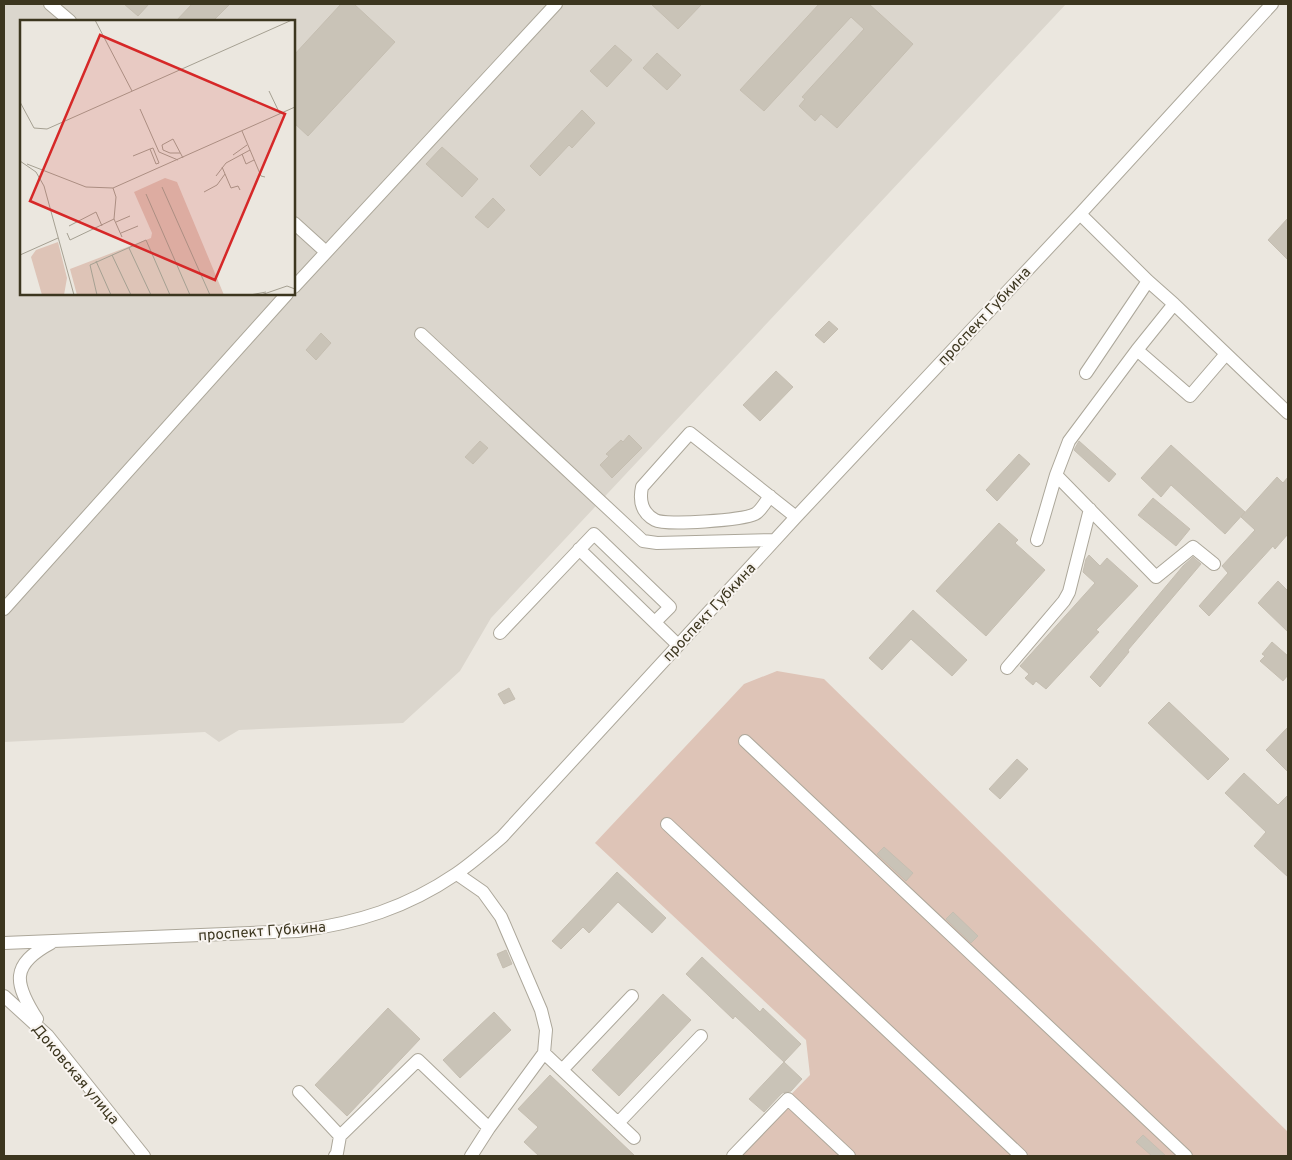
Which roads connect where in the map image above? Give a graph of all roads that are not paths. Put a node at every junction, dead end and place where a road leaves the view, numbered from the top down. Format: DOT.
graph roads {
  1 [pos="50,4"];
  2 [pos="556,4"];
  3 [pos="1263,6"];
  4 [pos="69,20"];
  5 [pos="1080,214"];
  6 [pos="295,224"];
  7 [pos="326,252"];
  8 [pos="1148,281"];
  9 [pos="295,286"];
  10 [pos="286,295"];
  11 [pos="1174,304"];
  12 [pos="421,334"];
  13 [pos="1136,350"];
  14 [pos="1226,354"];
  15 [pos="1086,373"];
  16 [pos="1288,413"];
  17 [pos="1056,475"];
  18 [pos="770,496"];
  19 [pos="1090,509"];
  20 [pos="796,517"];
  21 [pos="775,540"];
  22 [pos="1037,540"];
  23 [pos="579,549"];
  24 [pos="1214,564"];
  25 [pos="4,609"];
  26 [pos="655,622"];
  27 [pos="500,633"];
  28 [pos="678,645"];
  29 [pos="1007,668"];
  30 [pos="745,741"];
  31 [pos="667,824"];
  32 [pos="457,874"];
  33 [pos="54,941"];
  34 [pos="4,943"];
  35 [pos="4,996"];
  36 [pos="632,996"];
  37 [pos="48,1036"];
  38 [pos="701,1036"];
  39 [pos="544,1053"];
  40 [pos="562,1070"];
  41 [pos="299,1092"];
  42 [pos="618,1123"];
  43 [pos="489,1128"];
  44 [pos="340,1136"];
  45 [pos="634,1138"];
  46 [pos="144,1156"];
  47 [pos="334,1156"];
  48 [pos="471,1156"];
  49 [pos="733,1156"];
  50 [pos="849,1156"];
  51 [pos="1020,1156"];
  52 [pos="1186,1156"];
  1 -- 4 [label="street"];
  2 -- 7 [label="street"];
  3 -- 5 [label="street, проспект Губкина"];
  5 -- 8 [label="street"];
  5 -- 20 [label="street, проспект Губкина"];
  6 -- 7 [label="street"];
  7 -- 9 [label="street"];
  8 -- 11 [label="street"];
  8 -- 15 [label="street"];
  10 -- 25 [label="street"];
  11 -- 13 [label="street"];
  11 -- 14 [label="street"];
  12 -- 21 [label="street"];
  13 -- 14 [label="street"];
  13 -- 17 [label="street"];
  14 -- 16 [label="street"];
  17 -- 19 [label="street"];
  17 -- 22 [label="street"];
  18 -- 18 [label="street"];
  18 -- 20 [label="street"];
  19 -- 24 [label="street"];
  19 -- 29 [label="street"];
  20 -- 21 [label="street, проспект Губкина"];
  21 -- 28 [label="street, проспект Губкина"];
  23 -- 26 [label="street"];
  23 -- 26 [label="street"];
  23 -- 27 [label="street"];
  26 -- 28 [label="street"];
  28 -- 32 [label="street, проспект Губкина"];
  30 -- 52 [label="street"];
  31 -- 51 [label="street"];
  32 -- 33 [label="street, проспект Губкина"];
  32 -- 39 [label="street"];
  33 -- 34 [label="street, проспект Губкина"];
  33 -- 37 [label="street"];
  35 -- 37 [label="street, Доковская улица"];
  36 -- 40 [label="street"];
  37 -- 46 [label="street, Доковская улица"];
  38 -- 42 [label="street"];
  39 -- 40 [label="street"];
  39 -- 43 [label="street"];
  40 -- 42 [label="street"];
  41 -- 44 [label="street"];
  42 -- 45 [label="street"];
  43 -- 44 [label="street"];
  43 -- 48 [label="street"];
  44 -- 47 [label="street"];
  49 -- 50 [label="street"];
}
